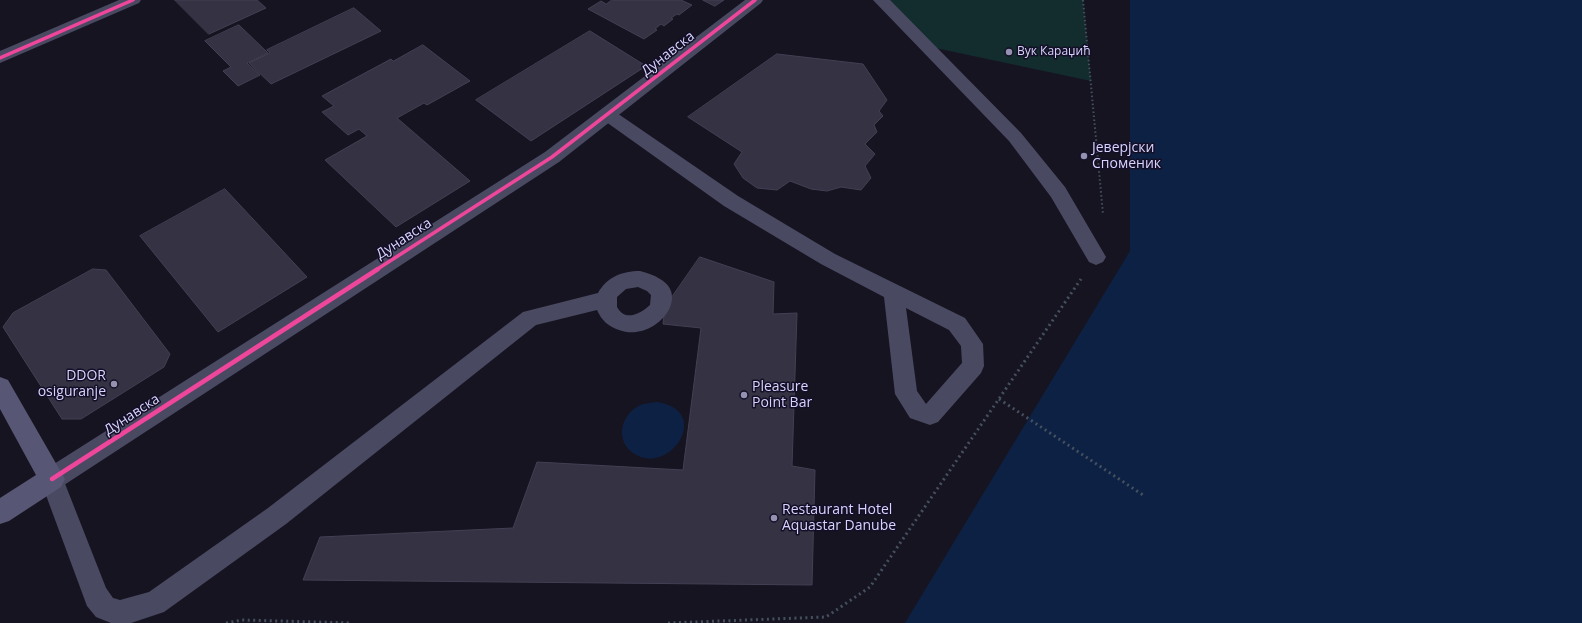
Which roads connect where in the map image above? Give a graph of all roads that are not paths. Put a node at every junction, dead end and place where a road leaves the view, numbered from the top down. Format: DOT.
graph roads {
  1 [pos="134,0"];
  2 [pos="755,0"];
  3 [pos="881,0"];
  4 [pos="0,58"];
  5 [pos="608,115"];
  6 [pos="1096,257"];
  7 [pos="894,292"];
  8 [pos="605,300"];
  9 [pos="0,387"];
  10 [pos="52,479"];
  11 [pos="0,512"];
  1 -- 4 [label="street"];
  2 -- 5 [label="street, Дунавска"];
  3 -- 6 [label="lane"];
  5 -- 7 [label="lane"];
  5 -- 10 [label="street, Дунавска"];
  7 -- 7 [label="lane"];
  8 -- 10 [label="lane"];
  9 -- 10 [label="main road"];
  10 -- 11 [label="main road, Дунавска"];
}
